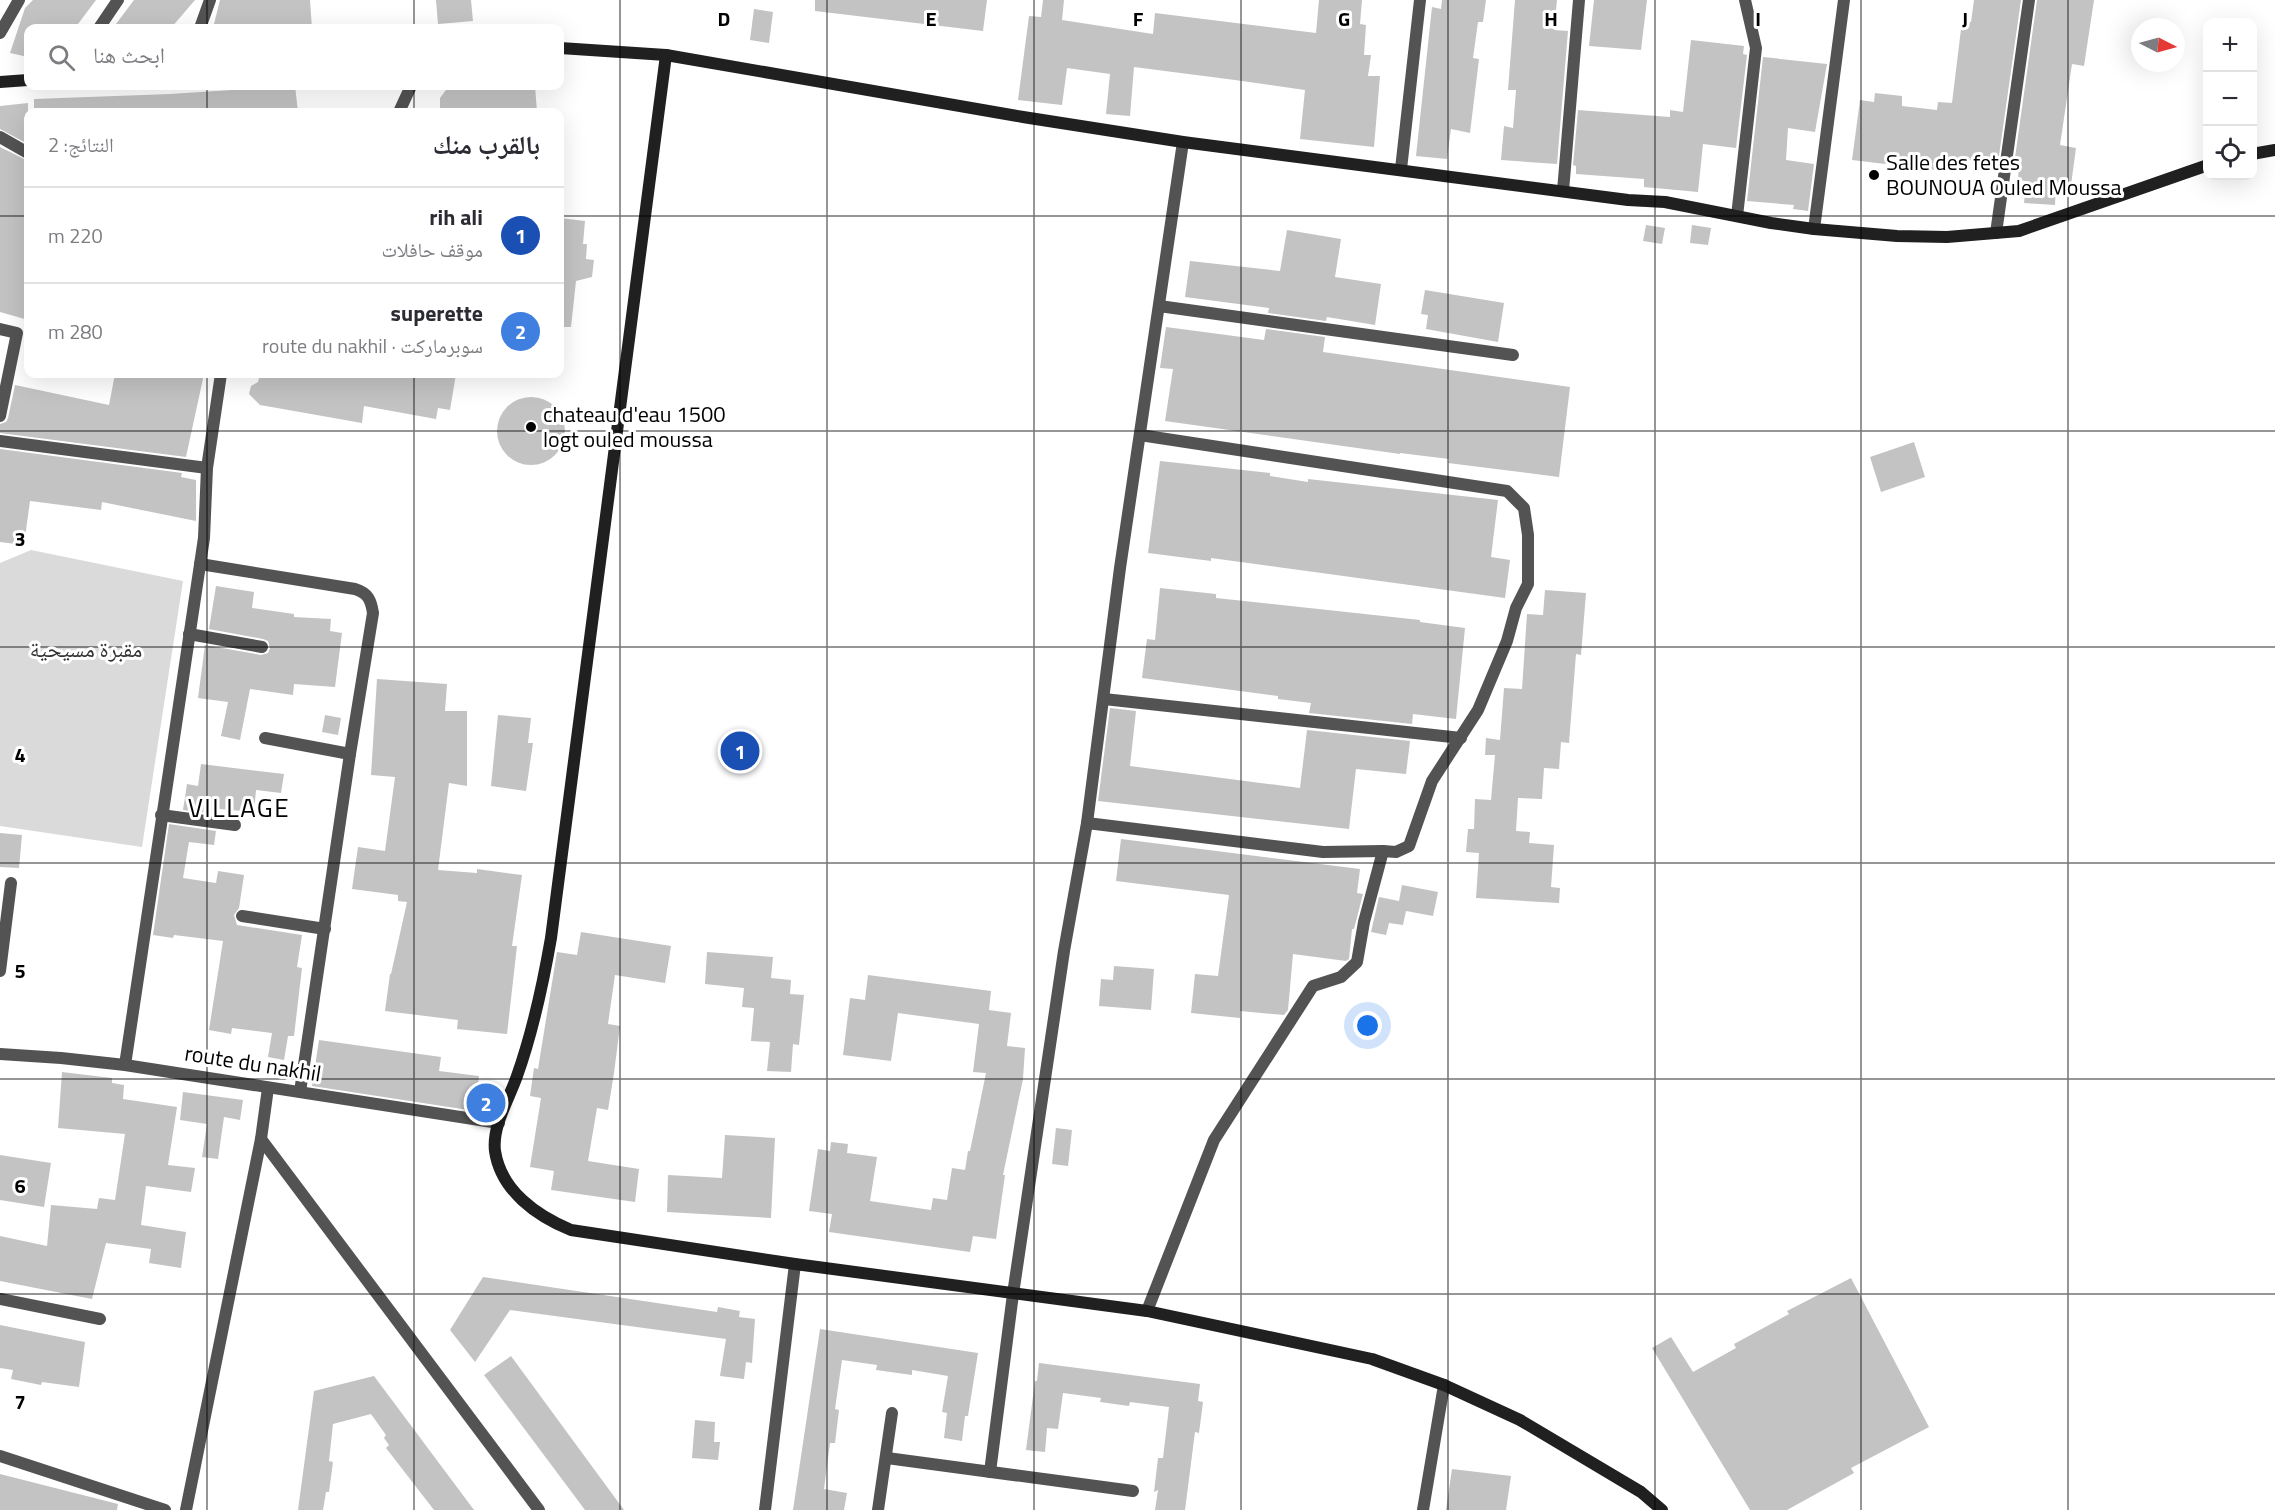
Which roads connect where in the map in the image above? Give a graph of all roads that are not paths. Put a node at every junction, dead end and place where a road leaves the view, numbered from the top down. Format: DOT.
graph roads {
  1 [pos="19,0"];
  2 [pos="118,0"];
  3 [pos="210,0"];
  4 [pos="1420,0"];
  5 [pos="1579,0"];
  6 [pos="1745,0"];
  7 [pos="1844,0"];
  8 [pos="2029,0"];
  9 [pos="102,24"];
  10 [pos="201,24"];
  11 [pos="0,33"];
  12 [pos="564,48"];
  13 [pos="666,55"];
  14 [pos="24,80"];
  15 [pos="0,82"];
  16 [pos="409,90"];
  17 [pos="401,108"];
  18 [pos="0,137"];
  19 [pos="1183,142"];
  20 [pos="2275,150"];
  21 [pos="24,151"];
  22 [pos="2257,153"];
  23 [pos="2203,167"];
  24 [pos="1401,169"];
  25 [pos="1563,191"];
  26 [pos="1737,216"];
  27 [pos="1814,229"];
  28 [pos="1995,233"];
  29 [pos="1159,306"];
  30 [pos="0,329"];
  31 [pos="13,332"];
  32 [pos="24,333"];
  33 [pos="1513,355"];
  34 [pos="220,378"];
  35 [pos="0,416"];
  36 [pos="1140,435"];
  37 [pos="0,441"];
  38 [pos="207,468"];
  39 [pos="200,564"];
  40 [pos="189,634"];
  41 [pos="262,646"];
  42 [pos="1104,699"];
  43 [pos="265,738"];
  44 [pos="1461,738"];
  45 [pos="350,754"];
  46 [pos="161,815"];
  47 [pos="1087,823"];
  48 [pos="235,825"];
  49 [pos="1383,850"];
  50 [pos="11,883"];
  51 [pos="242,916"];
  52 [pos="325,928"];
  53 [pos="0,971"];
  54 [pos="0,1054"];
  55 [pos="125,1065"];
  56 [pos="268,1088"];
  57 [pos="300,1092"];
  58 [pos="498,1123"];
  59 [pos="261,1139"];
  60 [pos="795,1264"];
  61 [pos="1013,1294"];
  62 [pos="0,1299"];
  63 [pos="1148,1311"];
  64 [pos="100,1318"];
  65 [pos="1444,1385"];
  66 [pos="892,1413"];
  67 [pos="0,1456"];
  68 [pos="886,1458"];
  69 [pos="990,1472"];
  70 [pos="1133,1491"];
  71 [pos="165,1510"];
  72 [pos="186,1510"];
  73 [pos="539,1510"];
  74 [pos="765,1510"];
  75 [pos="878,1510"];
  76 [pos="1423,1510"];
  77 [pos="1662,1510"];
  1 -- 11 [label="street"];
  2 -- 9 [label="street"];
  3 -- 10 [label="street"];
  4 -- 24 [label="street"];
  5 -- 25 [label="street"];
  6 -- 26 [label="street"];
  7 -- 27 [label="street"];
  8 -- 28 [label="street"];
  12 -- 13 [label="street"];
  13 -- 19 [label="street"];
  13 -- 58 [label="street"];
  14 -- 15 [label="street"];
  16 -- 17 [label="street"];
  18 -- 21 [label="street"];
  19 -- 24 [label="street"];
  19 -- 29 [label="street"];
  20 -- 22 [label="street"];
  23 -- 28 [label="street"];
  24 -- 25 [label="street"];
  25 -- 26 [label="street"];
  26 -- 27 [label="street"];
  27 -- 28 [label="street"];
  29 -- 33 [label="street"];
  29 -- 36 [label="street"];
  30 -- 31 [label="street"];
  31 -- 32 [label="street"];
  31 -- 35 [label="street"];
  34 -- 38 [label="street"];
  36 -- 42 [label="street"];
  36 -- 44 [label="street"];
  37 -- 38 [label="street"];
  38 -- 39 [label="street"];
  39 -- 40 [label="street"];
  39 -- 45 [label="street"];
  40 -- 41 [label="street"];
  40 -- 46 [label="street"];
  42 -- 44 [label="street"];
  42 -- 47 [label="street"];
  43 -- 45 [label="street"];
  44 -- 49 [label="street"];
  45 -- 52 [label="street"];
  46 -- 48 [label="street"];
  46 -- 55 [label="street"];
  47 -- 49 [label="street"];
  47 -- 61 [label="street"];
  49 -- 63 [label="street"];
  50 -- 53 [label="street"];
  51 -- 52 [label="street"];
  52 -- 57 [label="street"];
  54 -- 55 [label="street, route du nakhil"];
  55 -- 56 [label="street, route du nakhil"];
  56 -- 57 [label="street, route du nakhil"];
  56 -- 59 [label="street"];
  57 -- 58 [label="street, route du nakhil"];
  58 -- 60 [label="street"];
  59 -- 72 [label="street"];
  59 -- 73 [label="street"];
  60 -- 61 [label="street"];
  60 -- 74 [label="street"];
  61 -- 63 [label="street"];
  61 -- 69 [label="street"];
  62 -- 64 [label="street"];
  63 -- 65 [label="street"];
  65 -- 76 [label="street"];
  65 -- 77 [label="street"];
  66 -- 68 [label="street"];
  67 -- 71 [label="street"];
  68 -- 69 [label="street"];
  68 -- 75 [label="street"];
  69 -- 70 [label="street"];
}
